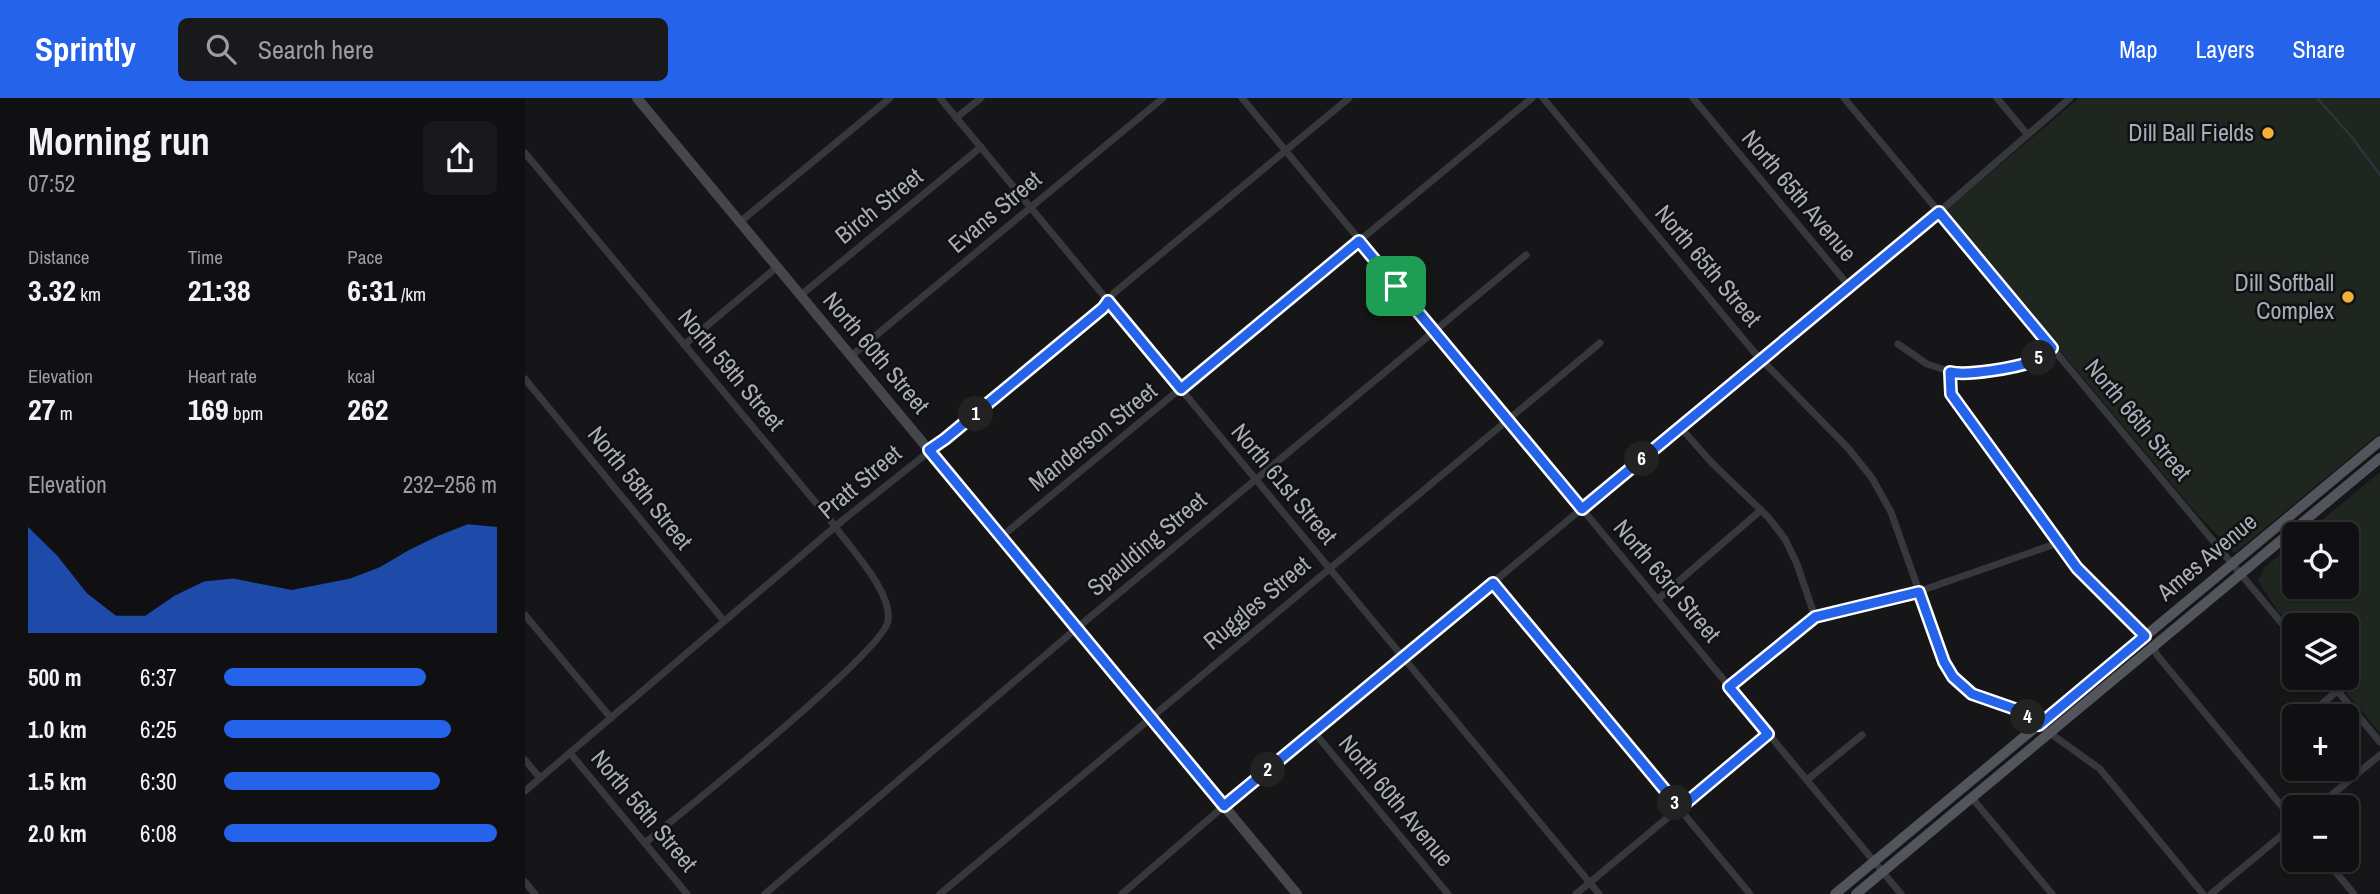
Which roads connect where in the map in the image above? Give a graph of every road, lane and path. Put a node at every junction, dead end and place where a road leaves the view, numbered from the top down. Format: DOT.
graph roads {
  1 [pos="637,98"];
  2 [pos="890,98"];
  3 [pos="940,98"];
  4 [pos="981,98"];
  5 [pos="1163,98"];
  6 [pos="1242,98"];
  7 [pos="1349,98"];
  8 [pos="1532,98"];
  9 [pos="1543,98"];
  10 [pos="1693,98"];
  11 [pos="1844,98"];
  12 [pos="1997,98"];
  13 [pos="2070,98"];
  14 [pos="957,118"];
  15 [pos="2027,134"];
  16 [pos="981,147"];
  17 [pos="1285,151"];
  18 [pos="525,153"];
  19 [pos="1031,208"];
  20 [pos="1939,212"];
  21 [pos="740,222"];
  22 [pos="1359,241"];
  23 [pos="1526,255"];
  24 [pos="777,267"];
  25 [pos="1849,286"];
  26 [pos="801,295"];
  27 [pos="1108,301"];
  28 [pos="1434,331"];
  29 [pos="1600,343"];
  30 [pos="1898,344"];
  31 [pos="684,345"];
  32 [pos="2052,348"];
  33 [pos="851,356"];
  34 [pos="1761,359"];
  35 [pos="1950,372"];
  36 [pos="525,379"];
  37 [pos="1181,389"];
  38 [pos="1508,420"];
  39 [pos="1680,427"];
  40 [pos="2380,441"];
  41 [pos="929,450"];
  42 [pos="2380,458"];
  43 [pos="1255,479"];
  44 [pos="1582,509"];
  45 [pos="1761,510"];
  46 [pos="835,527"];
  47 [pos="1001,537"];
  48 [pos="2058,543"];
  49 [pos="2232,564"];
  50 [pos="1329,568"];
  51 [pos="2241,573"];
  52 [pos="1493,583"];
  53 [pos="1919,592"];
  54 [pos="1657,600"];
  55 [pos="525,615"];
  56 [pos="1815,617"];
  57 [pos="724,621"];
  58 [pos="2282,623"];
  59 [pos="1077,628"];
  60 [pos="2145,636"];
  61 [pos="2153,646"];
  62 [pos="1403,658"];
  63 [pos="1729,687"];
  64 [pos="2337,691"];
  65 [pos="2322,704"];
  66 [pos="1150,717"];
  67 [pos="611,718"];
  68 [pos="2039,725"];
  69 [pos="1314,732"];
  70 [pos="2050,733"];
  71 [pos="1768,734"];
  72 [pos="1862,735"];
  73 [pos="2380,742"];
  74 [pos="570,752"];
  75 [pos="2380,755"];
  76 [pos="525,760"];
  77 [pos="540,778"];
  78 [pos="1808,780"];
  79 [pos="525,791"];
  80 [pos="2332,795"];
  81 [pos="1972,797"];
  82 [pos="1224,806"];
  83 [pos="1680,808"];
  84 [pos="2282,808"];
  85 [pos="2282,833"];
  86 [pos="645,843"];
  87 [pos="1874,861"];
  88 [pos="1883,872"];
  89 [pos="2336,872"];
  90 [pos="525,883"];
  91 [pos="1590,883"];
  92 [pos="535,894"];
  93 [pos="687,894"];
  94 [pos="765,894"];
  95 [pos="940,894"];
  96 [pos="1122,894"];
  97 [pos="1297,894"];
  98 [pos="1448,894"];
  99 [pos="1576,894"];
  100 [pos="1599,894"];
  101 [pos="1750,894"];
  102 [pos="1835,894"];
  103 [pos="1856,894"];
  104 [pos="1901,894"];
  105 [pos="2052,894"];
  106 [pos="2203,894"];
  107 [pos="2211,894"];
  108 [pos="2354,894"];
  1 -- 21 [label="main road, North 60th Street"];
  2 -- 21 [label="street"];
  3 -- 14 [label="street, North 61st Street"];
  4 -- 14 [label="street"];
  5 -- 19 [label="street, Evans Street"];
  6 -- 17 [label="street, North 63rd Street"];
  7 -- 17 [label="street, Pratt Street"];
  8 -- 22 [label="street, Manderson Street"];
  9 -- 34 [label="street, North 65th Street"];
  10 -- 25 [label="street, North 65th Avenue"];
  11 -- 20 [label="street, North 66th Street"];
  12 -- 15 [label="street"];
  13 -- 15 [label="street"];
  14 -- 16 [label="street, North 61st Street"];
  15 -- 20 [label="street"];
  16 -- 19 [label="street, North 61st Street"];
  16 -- 26 [label="street, Birch Street"];
  17 -- 22 [label="street, North 63rd Street"];
  17 -- 27 [label="street, Pratt Street"];
  18 -- 31 [label="street, North 59th Street"];
  19 -- 27 [label="street, North 61st Street"];
  19 -- 33 [label="street, Evans Street"];
  20 -- 25 [label="street"];
  20 -- 32 [label="street, North 66th Street"];
  21 -- 24 [label="main road, North 60th Street"];
  22 -- 28 [label="street, North 63rd Street"];
  22 -- 37 [label="street, Manderson Street"];
  23 -- 28 [label="street, Spaulding Street"];
  24 -- 26 [label="main road, North 60th Street"];
  24 -- 31 [label="street"];
  25 -- 34 [label="street"];
  26 -- 33 [label="main road, North 60th Street"];
  27 -- 37 [label="street, North 61st Street"];
  27 -- 41 [label="street, Pratt Street"];
  28 -- 38 [label="street, North 63rd Street"];
  28 -- 43 [label="street, Spaulding Street"];
  29 -- 38 [label="street, Ruggles Street"];
  30 -- 35 [label="street"];
  31 -- 46 [label="street, North 59th Street"];
  32 -- 35 [label="street"];
  32 -- 49 [label="street, North 66th Street"];
  33 -- 41 [label="main road, North 60th Street"];
  34 -- 39 [label="street"];
  34 -- 53 [label="street, North 65th Street"];
  35 -- 48 [label="street"];
  36 -- 57 [label="street, North 58th Street"];
  37 -- 43 [label="street, North 61st Street"];
  37 -- 47 [label="street, Manderson Street"];
  38 -- 44 [label="street, North 63rd Street"];
  38 -- 50 [label="street, Ruggles Street"];
  39 -- 44 [label="street"];
  39 -- 45 [label="street"];
  40 -- 49 [label="main road, Ames Avenue"];
  41 -- 46 [label="street, Pratt Street"];
  41 -- 47 [label="main road, North 60th Street"];
  42 -- 51 [label="main road, Ames Avenue"];
  43 -- 50 [label="street, North 61st Street"];
  43 -- 59 [label="street, Spaulding Street"];
  44 -- 52 [label="street"];
  44 -- 54 [label="street, North 63rd Street"];
  45 -- 54 [label="street"];
  45 -- 56 [label="street"];
  46 -- 57 [label="street, Pratt Street"];
  46 -- 86 [label="street, North 59th Street"];
  47 -- 59 [label="main road, North 60th Street"];
  48 -- 53 [label="street"];
  48 -- 60 [label="street"];
  49 -- 51 [label="street, North 66th Street"];
  49 -- 60 [label="main road, Ames Avenue"];
  50 -- 62 [label="street, North 61st Street"];
  50 -- 66 [label="street, Ruggles Street"];
  51 -- 58 [label="street, North 66th Street"];
  51 -- 61 [label="main road, Ames Avenue"];
  52 -- 62 [label="street"];
  52 -- 83 [label="street"];
  53 -- 56 [label="street"];
  53 -- 68 [label="street, North 65th Street"];
  54 -- 63 [label="street, North 63rd Street"];
  55 -- 67 [label="street"];
  56 -- 63 [label="street"];
  57 -- 67 [label="street, Pratt Street"];
  59 -- 66 [label="main road, North 60th Street"];
  59 -- 94 [label="street, Spaulding Street"];
  60 -- 68 [label="main road, Ames Avenue"];
  61 -- 70 [label="main road, Ames Avenue"];
  61 -- 84 [label="street"];
  62 -- 69 [label="street"];
  62 -- 91 [label="street, North 61st Street"];
  63 -- 71 [label="street, North 63rd Street"];
  64 -- 65 [label="street"];
  64 -- 73 [label="street"];
  66 -- 82 [label="main road, North 60th Street"];
  66 -- 95 [label="street, Ruggles Street"];
  67 -- 74 [label="street, Pratt Street"];
  68 -- 70 [label="street, North 65th Street"];
  68 -- 87 [label="main road, Ames Avenue"];
  69 -- 82 [label="street"];
  69 -- 98 [label="street, North 60th Avenue"];
  70 -- 81 [label="main road, Ames Avenue"];
  70 -- 106 [label="street, North 65th Street"];
  71 -- 78 [label="street, North 63rd Street"];
  71 -- 83 [label="street"];
  72 -- 78 [label="street"];
  74 -- 77 [label="street, Pratt Street"];
  74 -- 86 [label="street, North 56th Street"];
  75 -- 80 [label="street"];
  76 -- 77 [label="street"];
  77 -- 79 [label="street, Pratt Street"];
  78 -- 87 [label="street, North 63rd Street"];
  81 -- 88 [label="main road, Ames Avenue"];
  81 -- 105 [label="street"];
  82 -- 96 [label="street"];
  82 -- 97 [label="main road, North 60th Street"];
  83 -- 91 [label="street"];
  83 -- 101 [label="street"];
  85 -- 107 [label="street"];
  86 -- 93 [label="street, North 56th Street"];
  87 -- 88 [label="street, North 63rd Street"];
  87 -- 102 [label="main road, Ames Avenue"];
  88 -- 103 [label="main road, Ames Avenue"];
  88 -- 104 [label="street, North 63rd Street"];
  89 -- 108 [label="street"];
  90 -- 92 [label="street"];
  91 -- 99 [label="street"];
  91 -- 100 [label="street, North 61st Street"];
}
